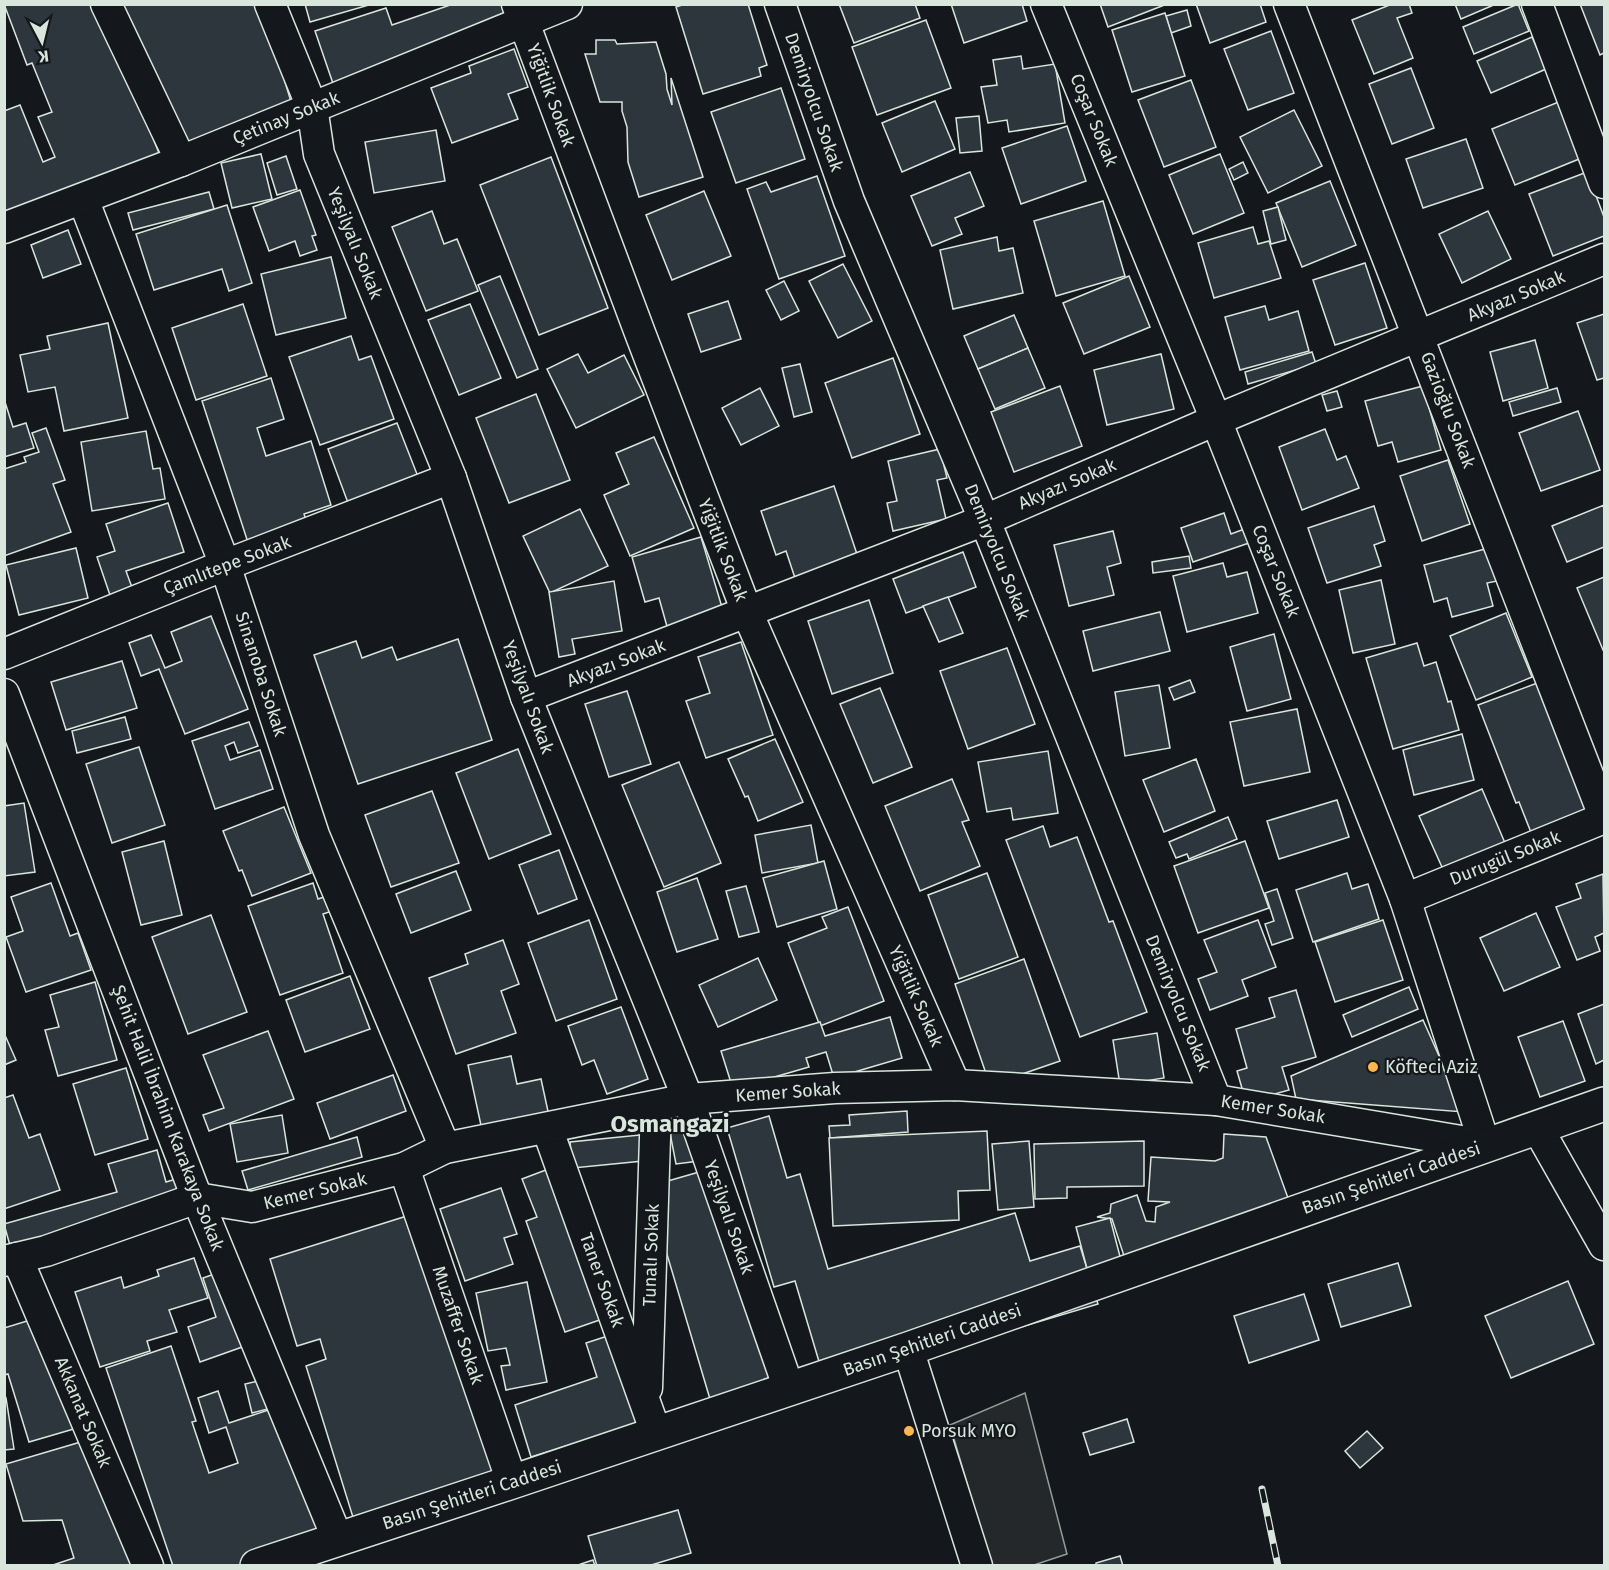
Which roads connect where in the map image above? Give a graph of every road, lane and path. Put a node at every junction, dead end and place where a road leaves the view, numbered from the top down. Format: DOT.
graph roads {
  1 [pos="106,4"];
  2 [pos="270,4"];
  3 [pos="567,4"];
  4 [pos="780,4"];
  5 [pos="1046,4"];
  6 [pos="1289,4"];
  7 [pos="1537,4"];
  8 [pos="520,13"];
  9 [pos="312,107"];
  10 [pos="181,160"];
  11 [pos="1605,183"];
  12 [pos="83,199"];
  13 [pos="4,228"];
  14 [pos="1605,259"];
  15 [pos="1420,336"];
  16 [pos="1216,420"];
  17 [pos="451,478"];
  18 [pos="985,519"];
  19 [pos="225,565"];
  20 [pos="747,612"];
  21 [pos="4,654"];
  22 [pos="4,694"];
  23 [pos="526,697"];
  24 [pos="1605,817"];
  25 [pos="1405,899"];
  26 [pos="955,1085"];
  27 [pos="688,1099"];
  28 [pos="1216,1100"];
  29 [pos="1605,1104"];
  30 [pos="656,1106"];
  31 [pos="1536,1127"];
  32 [pos="547,1128"];
  33 [pos="1485,1145"];
  34 [pos="445,1148"];
  35 [pos="404,1168"];
  36 [pos="197,1198"];
  37 [pos="1605,1245"];
  38 [pos="11,1260"];
  39 [pos="908,1349"];
  40 [pos="789,1389"];
  41 [pos="651,1418"];
  42 [pos="512,1482"];
  43 [pos="338,1540"];
  44 [pos="148,1566"];
  45 [pos="257,1566"];
  46 [pos="977,1566"];
  1 -- 10 [label="street"];
  2 -- 9 [label="street, Yeşilyalı Sokak"];
  3 -- 8 [label="street, Çetinay Sokak"];
  4 -- 18 [label="street, Demiryolcu Sokak"];
  5 -- 16 [label="street, Coşar Sokak"];
  6 -- 15 [label="street, Gazioğlu Sokak"];
  7 -- 11 [label="street"];
  8 -- 9 [label="street, Çetinay Sokak"];
  8 -- 20 [label="street, Yiğitlik Sokak"];
  9 -- 10 [label="street, Çetinay Sokak"];
  9 -- 17 [label="street, Yeşilyalı Sokak"];
  10 -- 12 [label="street, Çetinay Sokak"];
  12 -- 13 [label="street, Çetinay Sokak"];
  12 -- 19 [label="street, Sinanoba Sokak"];
  14 -- 15 [label="street, Akyazı Sokak"];
  15 -- 16 [label="street, Akyazı Sokak"];
  15 -- 24 [label="street, Gazioğlu Sokak"];
  16 -- 18 [label="street, Akyazı Sokak"];
  16 -- 25 [label="street, Coşar Sokak"];
  17 -- 19 [label="street, Çamlıtepe Sokak"];
  17 -- 23 [label="street, Yeşilyalı Sokak"];
  18 -- 20 [label="street, Akyazı Sokak"];
  18 -- 28 [label="street, Demiryolcu Sokak"];
  19 -- 21 [label="street, Çamlıtepe Sokak"];
  19 -- 34 [label="street, Sinanoba Sokak"];
  20 -- 23 [label="street, Akyazı Sokak"];
  20 -- 26 [label="street, Yiğitlik Sokak"];
  22 -- 36 [label="street, Şehit Halil İbrahim Karakaya Sokak"];
  23 -- 27 [label="street, Yeşilyalı Sokak"];
  24 -- 25 [label="street, Durugül Sokak"];
  25 -- 33 [label="street, Coşar Sokak"];
  26 -- 27 [label="street, Kemer Sokak"];
  26 -- 28 [label="street, Kemer Sokak"];
  27 -- 30 [label="street, Kemer Sokak"];
  27 -- 40 [label="street, Yeşilyalı Sokak"];
  28 -- 33 [label="street, Kemer Sokak"];
  29 -- 31 [label="main road, Basın Şehitleri Caddesi"];
  30 -- 32 [label="street, Kemer Sokak"];
  30 -- 41 [label="street, Tunalı Sokak"];
  31 -- 33 [label="main road, Basın Şehitleri Caddesi"];
  31 -- 37 [label="street"];
  32 -- 34 [label="street, Kemer Sokak"];
  32 -- 41 [label="street, Taner Sokak"];
  33 -- 39 [label="main road, Basın Şehitleri Caddesi"];
  34 -- 35 [label="street, Kemer Sokak"];
  35 -- 36 [label="street, Kemer Sokak"];
  35 -- 42 [label="street, Muzaffer Sokak"];
  36 -- 38 [label="street, Kemer Sokak"];
  36 -- 43 [label="street, Şehit Halil İbrahim Karakaya Sokak"];
  38 -- 44 [label="street, Akkanat Sokak"];
  39 -- 40 [label="main road, Basın Şehitleri Caddesi"];
  39 -- 46 [label="street"];
  40 -- 41 [label="main road, Basın Şehitleri Caddesi"];
  41 -- 42 [label="main road, Basın Şehitleri Caddesi"];
  42 -- 43 [label="main road, Basın Şehitleri Caddesi"];
  43 -- 45 [label="main road, Basın Şehitleri Caddesi"];
}
